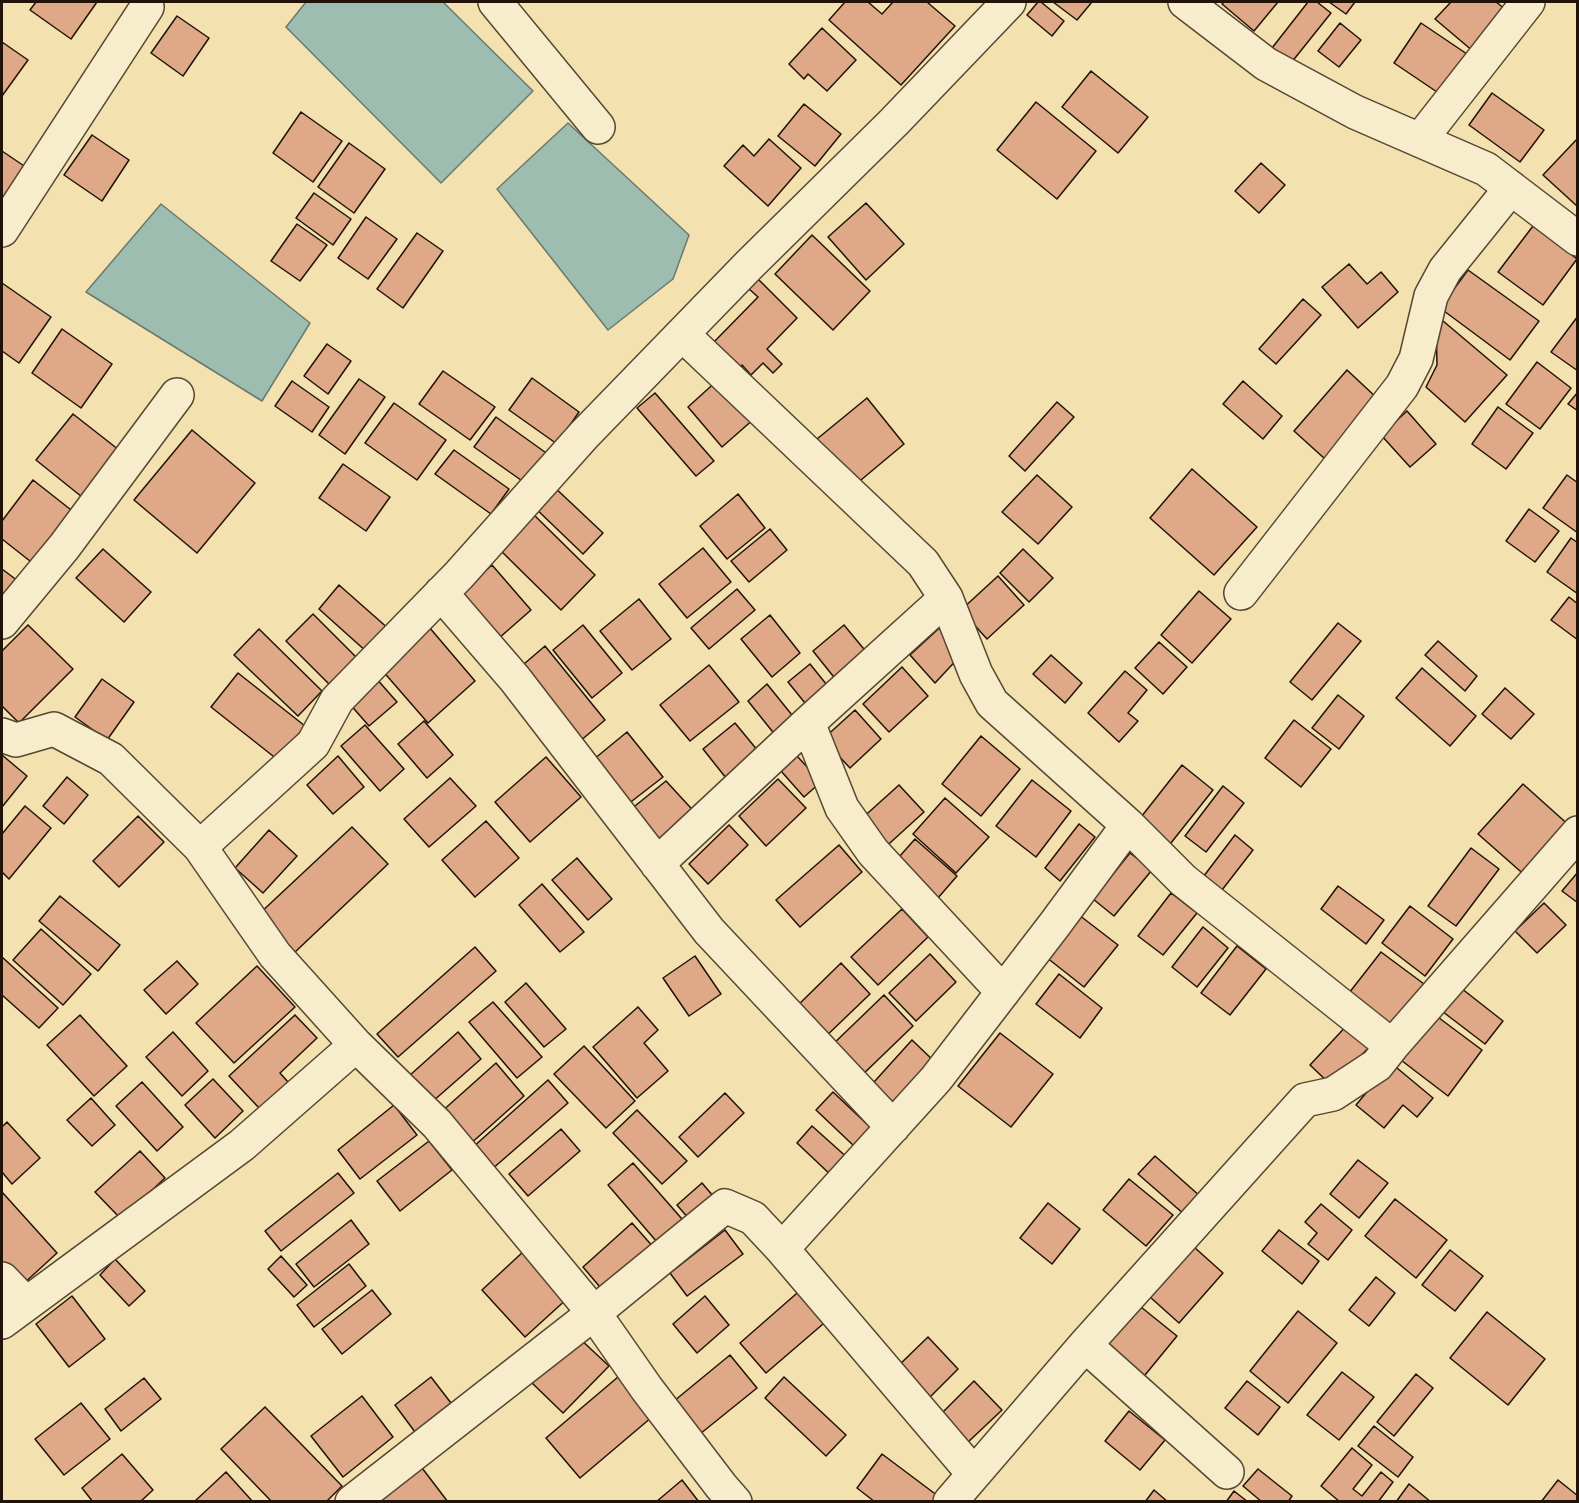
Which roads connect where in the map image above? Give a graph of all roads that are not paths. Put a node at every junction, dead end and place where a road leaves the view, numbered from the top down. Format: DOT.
graph roads {
  1 [pos="495,2"];
  2 [pos="1009,2"];
  3 [pos="1185,2"];
  4 [pos="1528,2"];
  5 [pos="147,8"];
  6 [pos="598,127"];
  7 [pos="1420,140"];
  8 [pos="1511,188"];
  9 [pos="2,230"];
  10 [pos="1578,239"];
  11 [pos="682,334"];
  12 [pos="177,395"];
  13 [pos="441,593"];
  14 [pos="1241,593"];
  15 [pos="946,598"];
  16 [pos="2,622"];
  17 [pos="808,723"];
  18 [pos="2,735"];
  19 [pos="1128,825"];
  20 [pos="1578,833"];
  21 [pos="200,847"];
  22 [pos="657,864"];
  23 [pos="1003,992"];
  24 [pos="356,1045"];
  25 [pos="1392,1046"];
  26 [pos="893,1127"];
  27 [pos="782,1249"];
  28 [pos="2,1279"];
  29 [pos="14,1313"];
  30 [pos="594,1313"];
  31 [pos="1085,1345"];
  32 [pos="1227,1472"];
  33 [pos="973,1473"];
  34 [pos="352,1502"];
  35 [pos="735,1502"];
  36 [pos="950,1502"];
  1 -- 6 [label="street"];
  2 -- 11 [label="street"];
  3 -- 7 [label="street"];
  4 -- 7 [label="street"];
  5 -- 9 [label="street"];
  7 -- 8 [label="street"];
  8 -- 10 [label="street"];
  8 -- 14 [label="street"];
  11 -- 13 [label="street"];
  11 -- 15 [label="street"];
  12 -- 16 [label="street"];
  13 -- 21 [label="street"];
  13 -- 22 [label="street"];
  15 -- 17 [label="street"];
  15 -- 19 [label="street"];
  17 -- 22 [label="street"];
  17 -- 23 [label="street"];
  18 -- 21 [label="street"];
  19 -- 23 [label="street"];
  19 -- 25 [label="street"];
  20 -- 25 [label="street"];
  21 -- 24 [label="street"];
  22 -- 26 [label="street"];
  23 -- 26 [label="street"];
  24 -- 29 [label="street"];
  24 -- 30 [label="street"];
  25 -- 31 [label="street"];
  26 -- 27 [label="street"];
  27 -- 30 [label="street"];
  27 -- 33 [label="street"];
  28 -- 29 [label="street"];
  30 -- 34 [label="street"];
  30 -- 35 [label="street"];
  31 -- 32 [label="street"];
  31 -- 33 [label="street"];
  33 -- 36 [label="street"];
}
